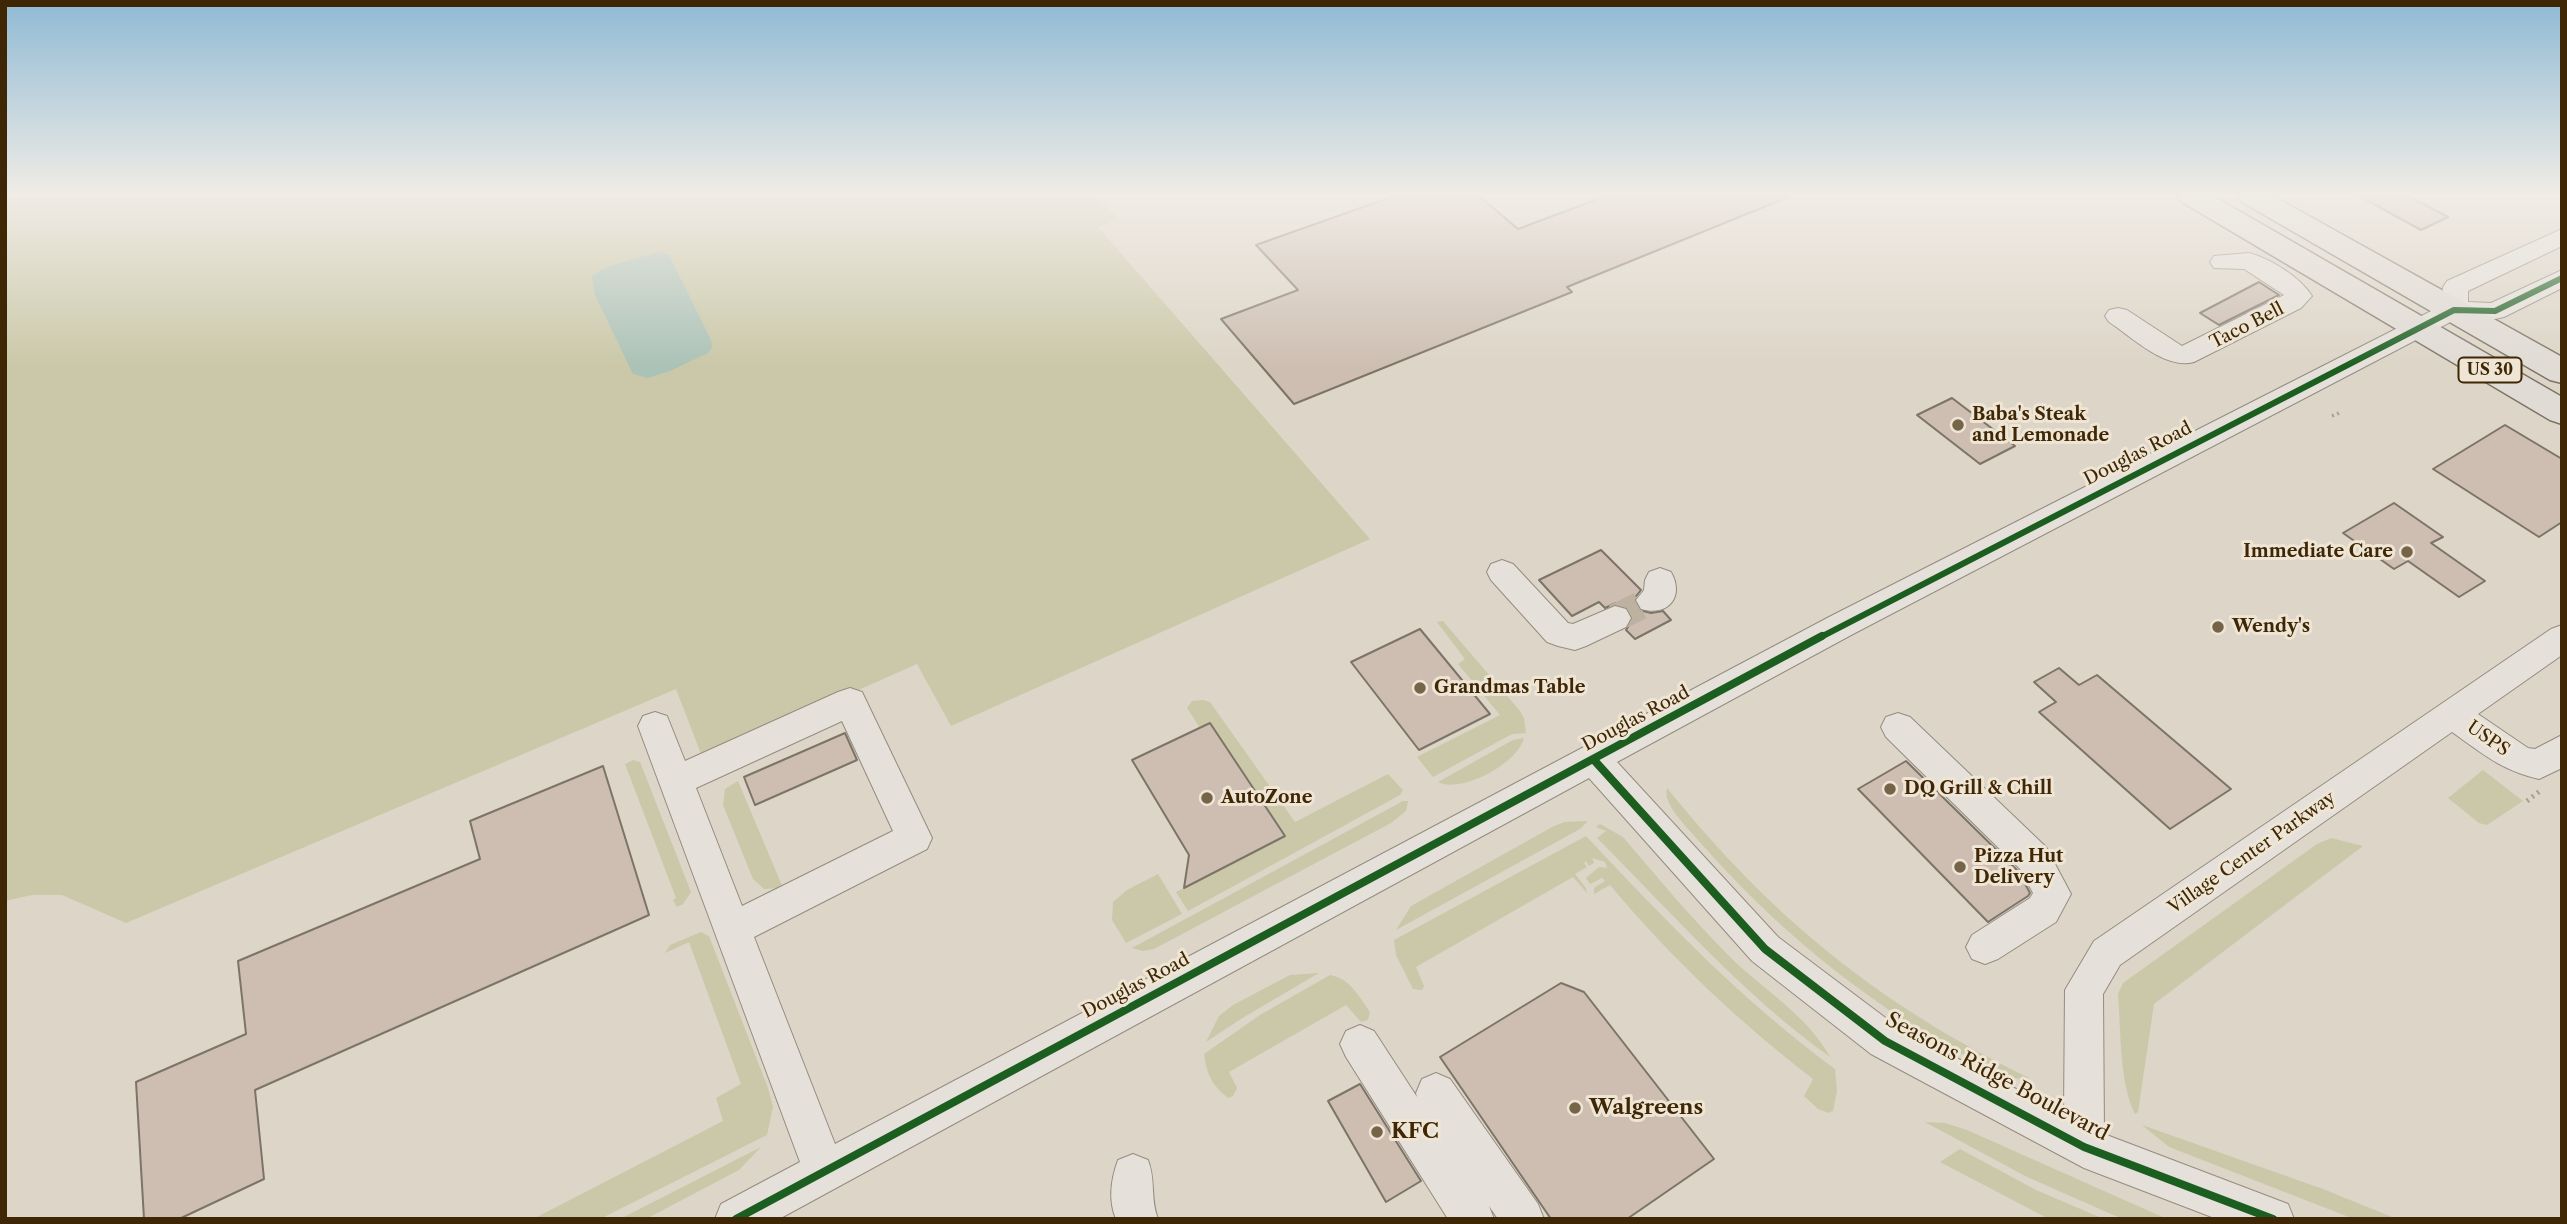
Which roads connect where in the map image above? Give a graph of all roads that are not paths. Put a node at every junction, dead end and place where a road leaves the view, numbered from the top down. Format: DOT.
graph roads {
  1 [pos="2290,253"];
  2 [pos="2353,253"];
  3 [pos="2526,253"];
  4 [pos="2223,262"];
  5 [pos="2562,278"];
  6 [pos="2454,310"];
  7 [pos="2118,316"];
  8 [pos="2418,328"];
  9 [pos="2562,372"];
  10 [pos="2562,412"];
  11 [pos="1503,572"];
  12 [pos="1615,618"];
  13 [pos="2559,643"];
  14 [pos="2452,714"];
  15 [pos="655,726"];
  16 [pos="1898,727"];
  17 [pos="2562,749"];
  18 [pos="1594,760"];
  19 [pos="676,781"];
  20 [pos="732,929"];
  21 [pos="1985,947"];
  22 [pos="1360,1044"];
  23 [pos="1436,1093"];
  24 [pos="2084,1147"];
  25 [pos="824,1172"];
  26 [pos="1133,1175"];
  27 [pos="736,1219"];
  28 [pos="1137,1219"];
  29 [pos="1473,1219"];
  30 [pos="1523,1219"];
  31 [pos="2273,1219"];
  1 -- 8 [label="main road, US 30"];
  2 -- 6 [label="main road, US 30"];
  3 -- 6 [label="street"];
  4 -- 7 [label="street, Taco Bell"];
  5 -- 6 [label="street, Douglas Road"];
  6 -- 8 [label="street, Douglas Road"];
  6 -- 9 [label="main road, US 30"];
  8 -- 10 [label="main road, US 30"];
  8 -- 18 [label="street, Douglas Road"];
  11 -- 12 [label="street"];
  13 -- 14 [label="street, Village Center Parkway"];
  14 -- 17 [label="street, USPS"];
  14 -- 24 [label="street, Village Center Parkway"];
  15 -- 19 [label="street"];
  16 -- 21 [label="street"];
  18 -- 24 [label="street, Seasons Ridge Boulevard"];
  18 -- 25 [label="street, Douglas Road"];
  19 -- 20 [label="street"];
  19 -- 20 [label="street"];
  20 -- 25 [label="street"];
  22 -- 29 [label="street"];
  23 -- 30 [label="street"];
  24 -- 31 [label="street, Seasons Ridge Boulevard"];
  25 -- 27 [label="street, Douglas Road"];
  26 -- 28 [label="street"];
}
